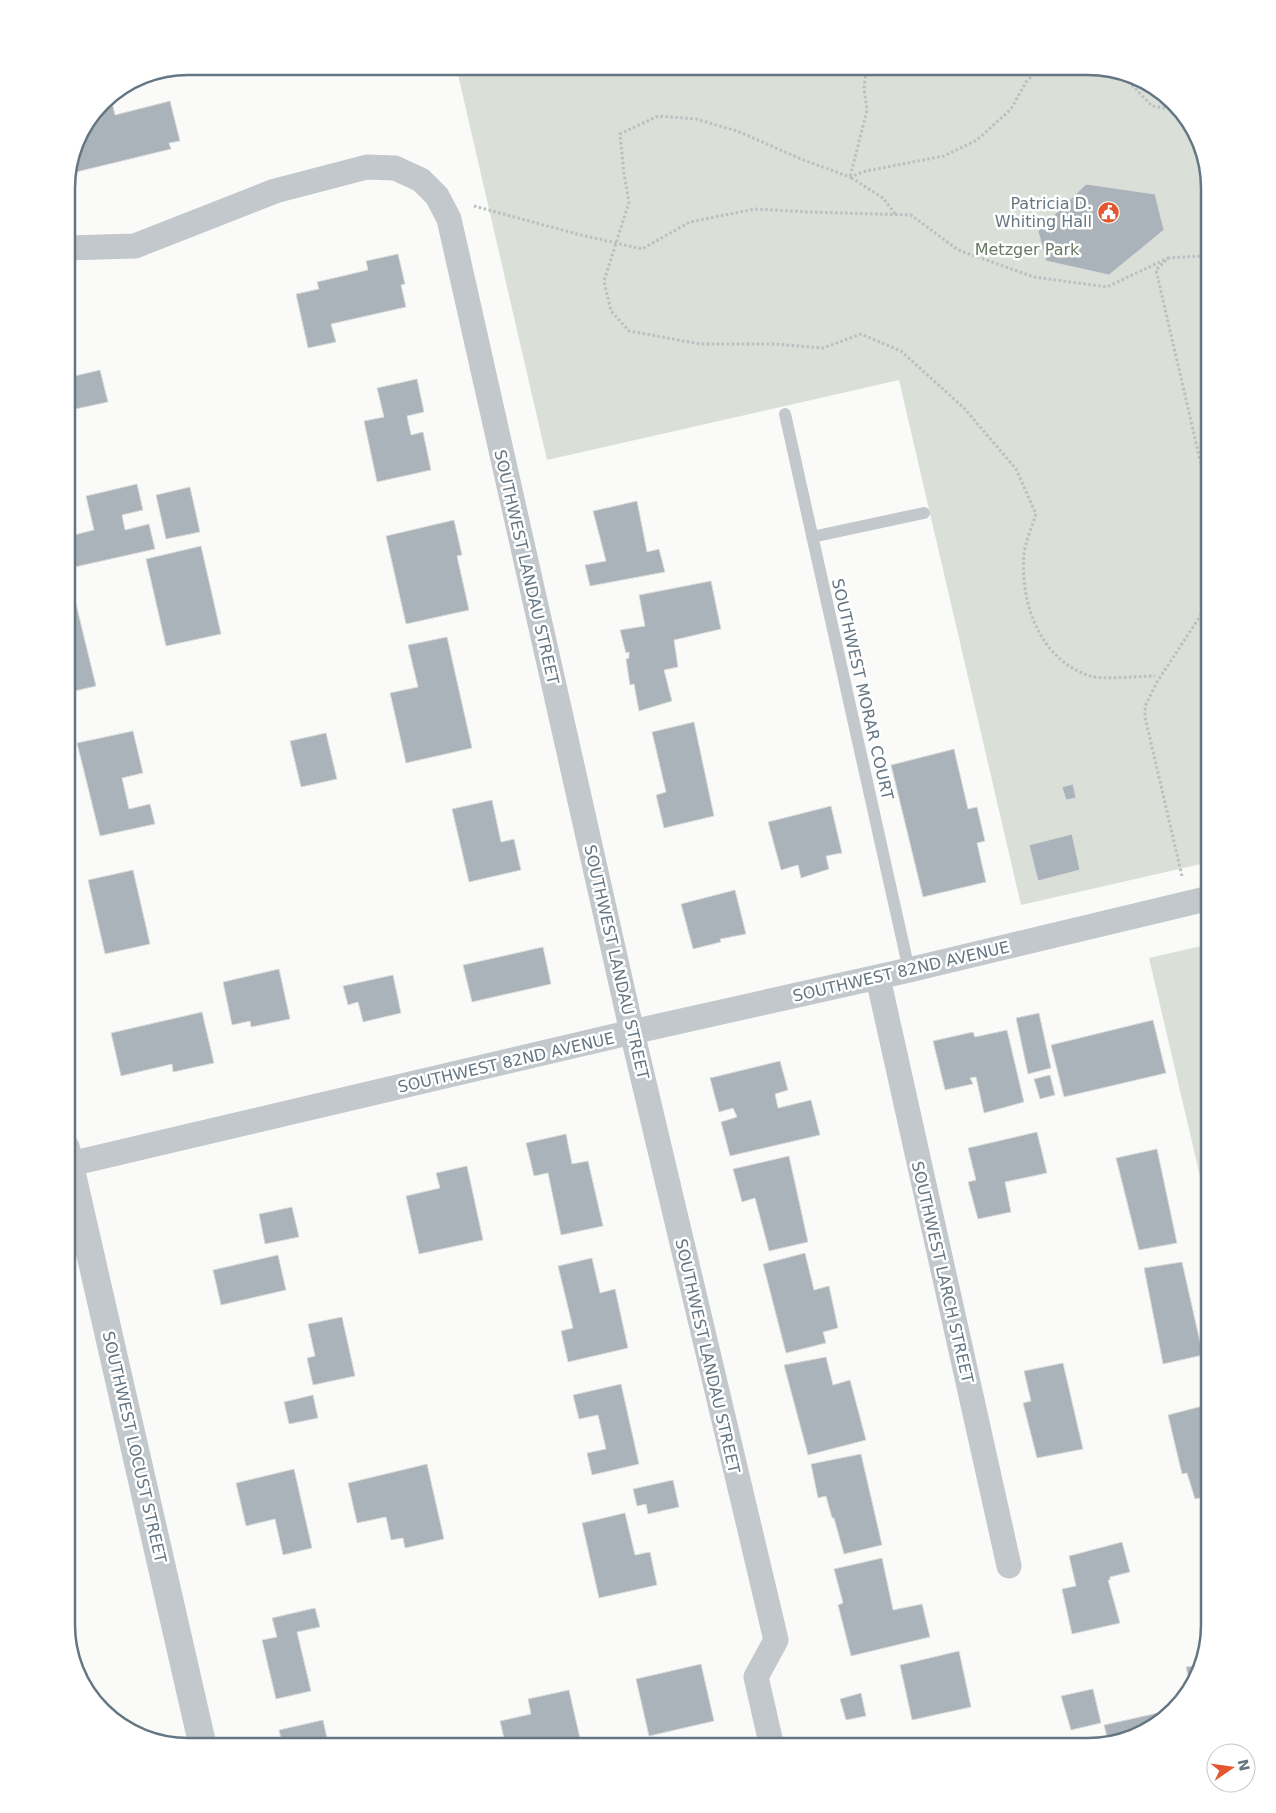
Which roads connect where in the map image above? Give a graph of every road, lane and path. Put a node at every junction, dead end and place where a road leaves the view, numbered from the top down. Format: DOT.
graph roads {
  1 [pos="865,75"];
  2 [pos="1033,75"];
  3 [pos="1130,83"];
  4 [pos="1169,109"];
  5 [pos="850,177"];
  6 [pos="429,188"];
  7 [pos="896,215"];
  8 [pos="616,243"];
  9 [pos="75,248"];
  10 [pos="1200,256"];
  11 [pos="1168,258"];
  12 [pos="785,414"];
  13 [pos="1201,464"];
  14 [pos="924,513"];
  15 [pos="812,537"];
  16 [pos="1201,615"];
  17 [pos="1156,676"];
  18 [pos="1199,901"];
  19 [pos="909,970"];
  20 [pos="878,978"];
  21 [pos="632,1032"];
  22 [pos="75,1157"];
  23 [pos="75,1189"];
  24 [pos="1009,1566"];
  25 [pos="201,1738"];
  26 [pos="770,1738"];
  1 -- 5 [label="path"];
  2 -- 5 [label="path"];
  3 -- 4 [label="path"];
  5 -- 7 [label="path"];
  5 -- 8 [label="path"];
  6 -- 8 [label="path"];
  6 -- 9 [label="street"];
  6 -- 21 [label="street, SOUTHWEST LANDAU STREET"];
  7 -- 8 [label="path"];
  7 -- 11 [label="path"];
  8 -- 17 [label="path"];
  10 -- 11 [label="path"];
  11 -- 13 [label="path"];
  12 -- 15 [label="lane, SOUTHWEST MORAR COURT"];
  14 -- 15 [label="lane"];
  15 -- 19 [label="lane, SOUTHWEST MORAR COURT"];
  16 -- 18 [label="path"];
  18 -- 19 [label="street, SOUTHWEST 82ND AVENUE"];
  19 -- 20 [label="street, SOUTHWEST 82ND AVENUE"];
  20 -- 21 [label="street, SOUTHWEST 82ND AVENUE"];
  20 -- 24 [label="street, SOUTHWEST LARCH STREET"];
  21 -- 22 [label="street, SOUTHWEST 82ND AVENUE"];
  21 -- 26 [label="street, SOUTHWEST LANDAU STREET"];
  23 -- 25 [label="street, SOUTHWEST LOCUST STREET"];
}
